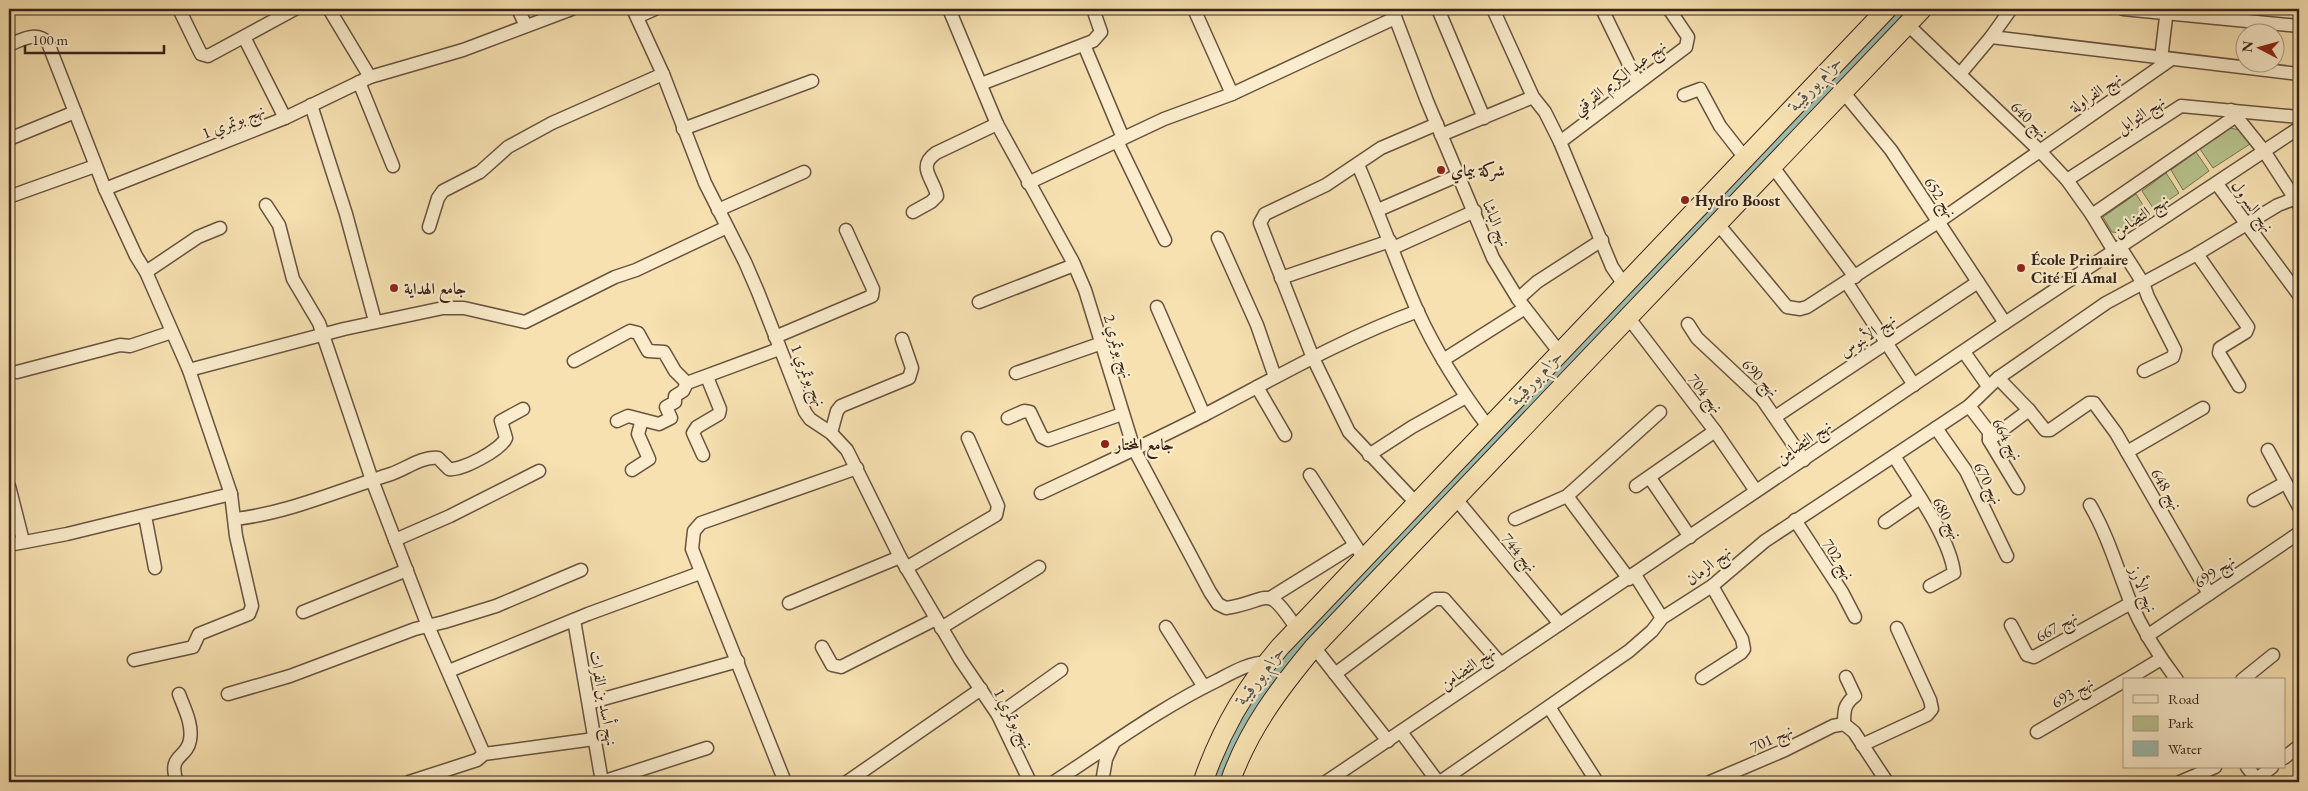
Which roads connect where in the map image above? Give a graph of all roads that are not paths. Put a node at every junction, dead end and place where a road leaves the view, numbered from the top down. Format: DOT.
graph roads {
  1 [pos="179,9"];
  2 [pos="295,9"];
  3 [pos="329,9"];
  4 [pos="518,9"];
  5 [pos="572,9"];
  6 [pos="655,9"];
  7 [pos="949,9"];
  8 [pos="1093,9"];
  9 [pos="1194,9"];
  10 [pos="1438,9"];
  11 [pos="1493,9"];
  12 [pos="1602,9"];
  13 [pos="1669,9"];
  14 [pos="1886,9"];
  15 [pos="1922,9"];
  16 [pos="2011,9"];
  17 [pos="2122,9"];
  18 [pos="2245,9"];
  19 [pos="2167,12"];
  20 [pos="635,13"];
  21 [pos="1394,13"];
  22 [pos="2244,22"];
  23 [pos="1907,24"];
  24 [pos="2286,25"];
  25 [pos="526,26"];
  26 [pos="2299,26"];
  27 [pos="244,37"];
  28 [pos="1991,37"];
  29 [pos="9,44"];
  30 [pos="1084,45"];
  31 [pos="2165,60"];
  32 [pos="663,74"];
  33 [pos="1960,74"];
  34 [pos="2299,74"];
  35 [pos="364,80"];
  36 [pos="812,81"];
  37 [pos="1638,83"];
  38 [pos="980,84"];
  39 [pos="1844,93"];
  40 [pos="1232,94"];
  41 [pos="1684,95"];
  42 [pos="1533,97"];
  43 [pos="311,105"];
  44 [pos="75,112"];
  45 [pos="2233,113"];
  46 [pos="2299,117"];
  47 [pos="285,118"];
  48 [pos="1484,118"];
  49 [pos="998,124"];
  50 [pos="2299,128"];
  51 [pos="683,129"];
  52 [pos="1439,129"];
  53 [pos="9,139"];
  54 [pos="1120,139"];
  55 [pos="1560,142"];
  56 [pos="2039,150"];
  57 [pos="2264,151"];
  58 [pos="1745,158"];
  59 [pos="1358,165"];
  60 [pos="95,166"];
  61 [pos="393,166"];
  62 [pos="1773,167"];
  63 [pos="804,172"];
  64 [pos="1459,174"];
  65 [pos="2067,180"];
  66 [pos="1028,183"];
  67 [pos="2217,184"];
  68 [pos="105,189"];
  69 [pos="14,195"];
  70 [pos="2298,200"];
  71 [pos="266,204"];
  72 [pos="718,210"];
  73 [pos="1378,210"];
  74 [pos="1475,211"];
  75 [pos="914,212"];
  76 [pos="2092,215"];
  77 [pos="1938,222"];
  78 [pos="2246,223"];
  79 [pos="1718,224"];
  80 [pos="429,227"];
  81 [pos="727,227"];
  82 [pos="220,228"];
  83 [pos="846,230"];
  84 [pos="1218,238"];
  85 [pos="1165,240"];
  86 [pos="1602,240"];
  87 [pos="1391,244"];
  88 [pos="2117,249"];
  89 [pos="2197,254"];
  90 [pos="1074,265"];
  91 [pos="146,272"];
  92 [pos="1281,278"];
  93 [pos="1851,280"];
  94 [pos="1978,282"];
  95 [pos="2143,284"];
  96 [pos="1624,286"];
  97 [pos="2299,295"];
  98 [pos="979,302"];
  99 [pos="1521,304"];
  100 [pos="1157,307"];
  101 [pos="1418,311"];
  102 [pos="1628,317"];
  103 [pos="375,322"];
  104 [pos="2005,323"];
  105 [pos="1688,324"];
  106 [pos="172,332"];
  107 [pos="323,334"];
  108 [pos="902,339"];
  109 [pos="1885,342"];
  110 [pos="777,343"];
  111 [pos="1102,343"];
  112 [pos="1964,352"];
  113 [pos="1560,353"];
  114 [pos="1313,358"];
  115 [pos="1443,360"];
  116 [pos="574,361"];
  117 [pos="189,370"];
  118 [pos="2144,371"];
  119 [pos="17,372"];
  120 [pos="1016,373"];
  121 [pos="706,377"];
  122 [pos="1275,378"];
  123 [pos="1993,382"];
  124 [pos="687,383"];
  125 [pos="1914,386"];
  126 [pos="2239,386"];
  127 [pos="1257,387"];
  128 [pos="1466,397"];
  129 [pos="1969,406"];
  130 [pos="522,408"];
  131 [pos="2203,408"];
  132 [pos="2029,410"];
  133 [pos="1660,412"];
  134 [pos="1122,414"];
  135 [pos="1204,415"];
  136 [pos="1775,416"];
  137 [pos="1008,418"];
  138 [pos="642,420"];
  139 [pos="617,421"];
  140 [pos="1489,428"];
  141 [pos="1936,428"];
  142 [pos="1715,430"];
  143 [pos="831,433"];
  144 [pos="1285,435"];
  145 [pos="968,438"];
  146 [pos="1989,440"];
  147 [pos="1134,449"];
  148 [pos="2268,450"];
  149 [pos="2127,452"];
  150 [pos="703,454"];
  151 [pos="1369,455"];
  152 [pos="1894,456"];
  153 [pos="1804,460"];
  154 [pos="857,468"];
  155 [pos="632,470"];
  156 [pos="539,471"];
  157 [pos="1310,475"];
  158 [pos="1650,478"];
  159 [pos="372,480"];
  160 [pos="2285,483"];
  161 [pos="9,486"];
  162 [pos="1636,486"];
  163 [pos="2018,488"];
  164 [pos="1756,492"];
  165 [pos="1041,493"];
  166 [pos="231,494"];
  167 [pos="1567,496"];
  168 [pos="1920,498"];
  169 [pos="1456,499"];
  170 [pos="2254,500"];
  171 [pos="1416,503"];
  172 [pos="2090,505"];
  173 [pos="2299,507"];
  174 [pos="145,516"];
  175 [pos="1515,519"];
  176 [pos="235,520"];
  177 [pos="1795,520"];
  178 [pos="1885,522"];
  179 [pos="2299,533"];
  180 [pos="1690,537"];
  181 [pos="395,540"];
  182 [pos="23,541"];
  183 [pos="9,545"];
  184 [pos="1359,552"];
  185 [pos="2007,556"];
  186 [pos="903,562"];
  187 [pos="1038,567"];
  188 [pos="156,568"];
  189 [pos="407,570"];
  190 [pos="581,570"];
  191 [pos="700,573"];
  192 [pos="1632,577"];
  193 [pos="1712,586"];
  194 [pos="1930,586"];
  195 [pos="2209,594"];
  196 [pos="1270,598"];
  197 [pos="790,603"];
  198 [pos="2131,603"];
  199 [pos="303,612"];
  200 [pos="1855,617"];
  201 [pos="1662,618"];
  202 [pos="574,620"];
  203 [pos="938,623"];
  204 [pos="1560,624"];
  205 [pos="2011,624"];
  206 [pos="428,626"];
  207 [pos="1166,627"];
  208 [pos="1897,628"];
  209 [pos="1297,630"];
  210 [pos="2147,636"];
  211 [pos="822,647"];
  212 [pos="1314,647"];
  213 [pos="2273,655"];
  214 [pos="134,660"];
  215 [pos="2161,660"];
  216 [pos="738,661"];
  217 [pos="1268,662"];
  218 [pos="1501,664"];
  219 [pos="1062,670"];
  220 [pos="449,671"];
  221 [pos="1335,674"];
  222 [pos="1846,677"];
  223 [pos="1702,678"];
  224 [pos="2129,678"];
  225 [pos="2175,678"];
  226 [pos="2244,678"];
  227 [pos="2123,681"];
  228 [pos="1204,687"];
  229 [pos="981,689"];
  230 [pos="178,694"];
  231 [pos="228,694"];
  232 [pos="589,703"];
  233 [pos="1550,707"];
  234 [pos="998,715"];
  235 [pos="1844,724"];
  236 [pos="1401,732"];
  237 [pos="2037,732"];
  238 [pos="594,738"];
  239 [pos="1388,741"];
  240 [pos="1113,743"];
  241 [pos="1862,745"];
  242 [pos="2299,746"];
  243 [pos="706,748"];
  244 [pos="484,754"];
  245 [pos="2286,756"];
  246 [pos="2213,768"];
  247 [pos="2248,768"];
  248 [pos="2271,768"];
  249 [pos="1734,778"];
  250 [pos="1028,781"];
  251 [pos="2258,781"];
  252 [pos="177,782"];
  253 [pos="409,782"];
  254 [pos="602,782"];
  255 [pos="785,782"];
  256 [pos="847,782"];
  257 [pos="1054,782"];
  258 [pos="1102,782"];
  259 [pos="1203,782"];
  260 [pos="1230,782"];
  261 [pos="1326,782"];
  262 [pos="1439,782"];
  263 [pos="1597,782"];
  264 [pos="1710,782"];
  265 [pos="1887,782"];
  266 [pos="2180,782"];
  1 -- 27 [label="street"];
  2 -- 27 [label="street"];
  3 -- 35 [label="street"];
  4 -- 25 [label="street"];
  5 -- 25 [label="street, نهج بوتمري 1"];
  6 -- 20 [label="street"];
  7 -- 38 [label="street, نهج بوتمري 2"];
  8 -- 30 [label="street"];
  9 -- 40 [label="street"];
  10 -- 48 [label="street"];
  11 -- 42 [label="street"];
  12 -- 37 [label="street"];
  13 -- 37 [label="street, نهج عبد الكريم القرقني"];
  14 -- 58 [label="highway"];
  15 -- 23 [label="highway"];
  16 -- 28 [label="street"];
  17 -- 19 [label="street"];
  18 -- 22 [label="street"];
  19 -- 22 [label="street"];
  19 -- 31 [label="street"];
  20 -- 32 [label="street, نهج بوتمري 1"];
  21 -- 40 [label="street"];
  21 -- 52 [label="street, نهج الباشا"];
  23 -- 33 [label="street, نهج 640"];
  23 -- 39 [label="highway"];
  24 -- 26 [label="street"];
  25 -- 35 [label="street, نهج بوتمري 1"];
  27 -- 47 [label="street"];
  28 -- 31 [label="street"];
  28 -- 33 [label="street"];
  29 -- 44 [label="street"];
  30 -- 38 [label="street"];
  30 -- 54 [label="street"];
  31 -- 34 [label="street"];
  31 -- 56 [label="street, نهج الفراولة"];
  32 -- 51 [label="street, نهج بوتمري 1"];
  32 -- 80 [label="street"];
  33 -- 56 [label="street, نهج 640"];
  35 -- 43 [label="street, نهج بوتمري 1"];
  35 -- 61 [label="street"];
  36 -- 51 [label="street"];
  37 -- 55 [label="street, نهج عبد الكريم القرقني"];
  38 -- 49 [label="street, نهج بوتمري 2"];
  39 -- 62 [label="highway"];
  39 -- 77 [label="street, نهج 652"];
  40 -- 54 [label="street"];
  41 -- 58 [label="street"];
  42 -- 48 [label="street"];
  42 -- 55 [label="street"];
  43 -- 47 [label="street, نهج بوتمري 1"];
  43 -- 103 [label="street"];
  44 -- 53 [label="street"];
  44 -- 60 [label="street"];
  45 -- 46 [label="street, نهج التوابل"];
  45 -- 57 [label="street"];
  45 -- 65 [label="street, نهج التوابل"];
  45 -- 76 [label="street"];
  47 -- 68 [label="street, نهج بوتمري 1"];
  48 -- 52 [label="street"];
  49 -- 66 [label="street, نهج بوتمري 2"];
  49 -- 75 [label="street"];
  50 -- 57 [label="street, نهج التضامن"];
  51 -- 72 [label="street, نهج بوتمري 1"];
  52 -- 59 [label="street"];
  52 -- 64 [label="street, نهج الباشا"];
  54 -- 66 [label="street"];
  54 -- 85 [label="street"];
  55 -- 86 [label="street"];
  56 -- 65 [label="street, نهج 640"];
  56 -- 77 [label="street, نهج الفراولة"];
  57 -- 67 [label="street, نهج التضامن"];
  57 -- 70 [label="street"];
  58 -- 96 [label="highway"];
  59 -- 73 [label="street"];
  59 -- 92 [label="street"];
  60 -- 68 [label="street"];
  60 -- 69 [label="street"];
  62 -- 79 [label="highway"];
  62 -- 93 [label="street"];
  63 -- 72 [label="street"];
  64 -- 73 [label="street"];
  64 -- 74 [label="street, نهج الباشا"];
  65 -- 76 [label="street, نهج 640"];
  66 -- 90 [label="street, نهج بوتمري 2"];
  67 -- 78 [label="street, نهج السرول"];
  67 -- 88 [label="street, نهج التضامن"];
  68 -- 91 [label="street"];
  70 -- 78 [label="street, نهج الرمان"];
  71 -- 107 [label="street"];
  72 -- 81 [label="street, نهج بوتمري 1"];
  73 -- 87 [label="street"];
  74 -- 87 [label="street"];
  74 -- 99 [label="street, نهج الباشا"];
  76 -- 88 [label="street, نهج 640"];
  77 -- 93 [label="street, نهج الفراولة"];
  77 -- 94 [label="street, نهج 652"];
  78 -- 89 [label="street, نهج الرمان"];
  78 -- 97 [label="street, نهج السرول"];
  79 -- 93 [label="street, نهج الفراولة"];
  79 -- 102 [label="highway"];
  81 -- 103 [label="street"];
  81 -- 110 [label="street, نهج بوتمري 1"];
  82 -- 91 [label="street"];
  83 -- 110 [label="street"];
  84 -- 122 [label="street"];
  86 -- 96 [label="street"];
  86 -- 99 [label="street"];
  87 -- 92 [label="street"];
  87 -- 101 [label="street"];
  88 -- 95 [label="street, نهج 640"];
  88 -- 104 [label="street, نهج التضامن"];
  89 -- 95 [label="street, نهج الرمان"];
  89 -- 126 [label="street"];
  90 -- 98 [label="street"];
  90 -- 111 [label="street, نهج بوتمري 2"];
  91 -- 106 [label="street"];
  92 -- 114 [label="street"];
  93 -- 109 [label="street"];
  94 -- 104 [label="street, نهج 652"];
  94 -- 109 [label="street, نهج الأبنوس"];
  95 -- 118 [label="street, نهج 640"];
  95 -- 123 [label="street, نهج الرمان"];
  96 -- 113 [label="highway"];
  99 -- 113 [label="street, نهج الباشا"];
  99 -- 115 [label="street"];
  100 -- 135 [label="street"];
  101 -- 114 [label="street"];
  101 -- 115 [label="street"];
  102 -- 142 [label="street, نهج 704"];
  102 -- 169 [label="highway"];
  103 -- 107 [label="street"];
  104 -- 112 [label="street, نهج التضامن"];
  105 -- 136 [label="street, نهج 690"];
  106 -- 117 [label="street"];
  106 -- 119 [label="street"];
  107 -- 117 [label="street"];
  107 -- 159 [label="street"];
  108 -- 143 [label="street"];
  109 -- 125 [label="street"];
  109 -- 136 [label="street, نهج الأبنوس"];
  110 -- 121 [label="street"];
  110 -- 143 [label="street, نهج بوتمري 1"];
  111 -- 120 [label="street"];
  111 -- 134 [label="street, نهج بوتمري 2"];
  112 -- 123 [label="street"];
  112 -- 125 [label="street, نهج التضامن"];
  113 -- 140 [label="highway"];
  114 -- 122 [label="street"];
  114 -- 151 [label="street"];
  115 -- 128 [label="street"];
  116 -- 124 [label="street"];
  117 -- 166 [label="street"];
  121 -- 124 [label="street"];
  121 -- 150 [label="street"];
  122 -- 127 [label="street"];
  123 -- 129 [label="street, نهج الرمان"];
  123 -- 132 [label="street"];
  124 -- 138 [label="street"];
  125 -- 153 [label="street, نهج التضامن"];
  127 -- 135 [label="street"];
  127 -- 144 [label="street"];
  128 -- 140 [label="street"];
  128 -- 151 [label="street"];
  129 -- 141 [label="street, نهج الرمان"];
  129 -- 146 [label="street, نهج 664"];
  130 -- 159 [label="street"];
  131 -- 149 [label="street"];
  132 -- 146 [label="street"];
  132 -- 149 [label="street, نهج 648"];
  133 -- 167 [label="street"];
  134 -- 137 [label="street"];
  134 -- 147 [label="street, نهج بوتمري 2"];
  135 -- 147 [label="street"];
  136 -- 153 [label="street, نهج 690"];
  138 -- 139 [label="street"];
  138 -- 155 [label="street"];
  140 -- 171 [label="highway"];
  141 -- 152 [label="street, نهج الرمان"];
  141 -- 185 [label="street, نهج 670"];
  142 -- 158 [label="street"];
  142 -- 164 [label="street, نهج 704"];
  143 -- 154 [label="street, نهج بوتمري 1"];
  145 -- 186 [label="street"];
  146 -- 163 [label="street, نهج 664"];
  147 -- 165 [label="street"];
  147 -- 196 [label="street, نهج بوتمري 2"];
  148 -- 160 [label="street"];
  149 -- 195 [label="street, نهج 648"];
  151 -- 171 [label="street"];
  152 -- 168 [label="street, نهج 680"];
  152 -- 177 [label="street, نهج الرمان"];
  153 -- 164 [label="street, نهج التضامن"];
  154 -- 186 [label="street, نهج بوتمري 1"];
  154 -- 191 [label="street"];
  156 -- 181 [label="street"];
  157 -- 184 [label="street"];
  158 -- 162 [label="street"];
  158 -- 180 [label="street"];
  159 -- 176 [label="street"];
  159 -- 181 [label="street"];
  160 -- 170 [label="street"];
  160 -- 173 [label="street"];
  161 -- 182 [label="street"];
  164 -- 180 [label="street, نهج التضامن"];
  166 -- 174 [label="street"];
  166 -- 176 [label="street"];
  167 -- 175 [label="street"];
  167 -- 192 [label="street"];
  168 -- 178 [label="street"];
  168 -- 194 [label="street, نهج 680"];
  169 -- 204 [label="street, نهج 744"];
  169 -- 212 [label="highway"];
  171 -- 184 [label="highway"];
  172 -- 198 [label="street, نهج الأرز"];
  174 -- 182 [label="street"];
  174 -- 188 [label="street"];
  176 -- 214 [label="street"];
  177 -- 193 [label="street, نهج الرمان"];
  177 -- 200 [label="street, نهج 702"];
  179 -- 195 [label="street, نهج 699"];
  180 -- 192 [label="street, نهج التضامن"];
  181 -- 189 [label="street"];
  182 -- 183 [label="street"];
  184 -- 196 [label="street"];
  184 -- 209 [label="highway"];
  186 -- 197 [label="street"];
  186 -- 203 [label="street, نهج بوتمري 1"];
  187 -- 203 [label="street"];
  189 -- 199 [label="street"];
  189 -- 206 [label="street"];
  190 -- 206 [label="street"];
  191 -- 202 [label="street"];
  191 -- 216 [label="street"];
  192 -- 201 [label="street"];
  192 -- 204 [label="street, نهج التضامن"];
  193 -- 201 [label="street, نهج الرمان"];
  193 -- 223 [label="street"];
  195 -- 210 [label="street, نهج 699"];
  196 -- 209 [label="street"];
  198 -- 205 [label="street, نهج 667"];
  198 -- 210 [label="street, نهج الأرز"];
  201 -- 233 [label="street, نهج الرمان"];
  202 -- 220 [label="street"];
  202 -- 232 [label="street, نهج أسد بن الفرات"];
  203 -- 211 [label="street"];
  203 -- 229 [label="street, نهج بوتمري 1"];
  204 -- 218 [label="street, نهج التضامن"];
  206 -- 220 [label="street"];
  206 -- 231 [label="street"];
  207 -- 228 [label="street"];
  208 -- 241 [label="street"];
  209 -- 217 [label="highway"];
  210 -- 215 [label="street, نهج الأرز"];
  212 -- 221 [label="street"];
  212 -- 260 [label="highway"];
  213 -- 226 [label="street"];
  215 -- 224 [label="street, نهج 693"];
  215 -- 225 [label="street, نهج الأرز"];
  216 -- 232 [label="street"];
  216 -- 255 [label="street"];
  217 -- 228 [label="street"];
  217 -- 259 [label="highway"];
  218 -- 221 [label="street"];
  218 -- 236 [label="street, نهج التضامن"];
  219 -- 234 [label="street"];
  220 -- 244 [label="street"];
  221 -- 239 [label="street"];
  222 -- 235 [label="street"];
  227 -- 237 [label="street, نهج 693"];
  228 -- 240 [label="street"];
  229 -- 234 [label="street, نهج بوتمري 1"];
  229 -- 256 [label="street"];
  230 -- 252 [label="street"];
  232 -- 238 [label="street, نهج أسد بن الفرات"];
  233 -- 262 [label="street, نهج الرمان"];
  233 -- 263 [label="street"];
  234 -- 250 [label="street, نهج بوتمري 1"];
  235 -- 241 [label="street"];
  235 -- 249 [label="street, نهج 701"];
  236 -- 239 [label="street, نهج التضامن"];
  236 -- 262 [label="street"];
  238 -- 244 [label="street"];
  238 -- 254 [label="street, نهج أسد بن الفرات"];
  239 -- 261 [label="street, نهج التضامن"];
  240 -- 257 [label="street"];
  240 -- 258 [label="street"];
  241 -- 265 [label="street"];
  242 -- 245 [label="street"];
  243 -- 254 [label="street"];
  244 -- 253 [label="street"];
  246 -- 266 [label="street"];
  247 -- 251 [label="street"];
  248 -- 251 [label="street"];
  249 -- 264 [label="street, نهج 701"];
}
